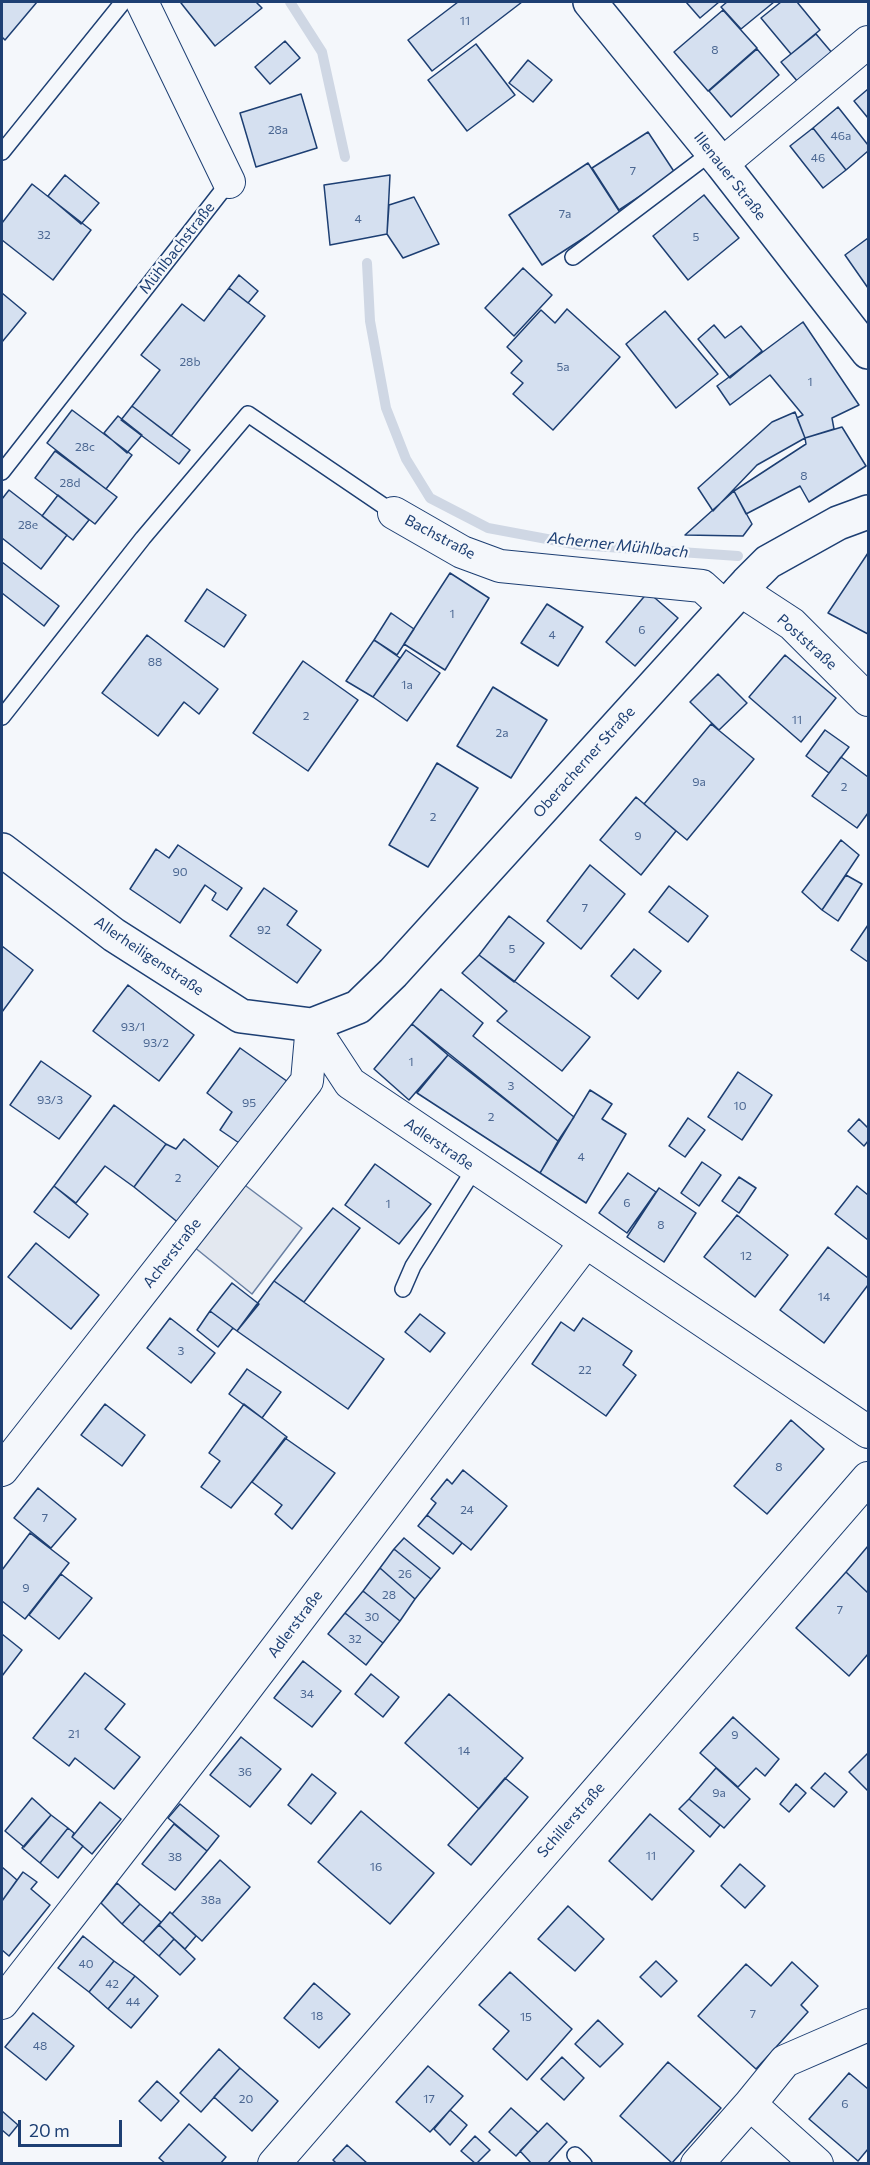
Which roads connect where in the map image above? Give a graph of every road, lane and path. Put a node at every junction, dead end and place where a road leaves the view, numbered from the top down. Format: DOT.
graph roads {
  1 [pos="123,2"];
  2 [pos="142,2"];
  3 [pos="590,2"];
  4 [pos="868,42"];
  5 [pos="2,152"];
  6 [pos="717,158"];
  7 [pos="229,182"];
  8 [pos="573,257"];
  9 [pos="868,352"];
  10 [pos="2,472"];
  11 [pos="868,512"];
  12 [pos="394,513"];
  13 [pos="745,585"];
  14 [pos="868,700"];
  15 [pos="2,717"];
  16 [pos="2,850"];
  17 [pos="312,1025"];
  18 [pos="475,1168"];
  19 [pos="585,1243"];
  20 [pos="403,1289"];
  21 [pos="868,1432"];
  22 [pos="2,1470"];
  23 [pos="868,1478"];
  24 [pos="2,2004"];
  25 [pos="868,2025"];
  26 [pos="750,2104"];
  27 [pos="274,2163"];
  28 [pos="697,2163"];
  29 [pos="817,2163"];
  1 -- 5 [label="lane"];
  2 -- 7 [label="street, Mühlbachstraße"];
  3 -- 6 [label="street, Illenauer Straße"];
  4 -- 6 [label="street"];
  6 -- 8 [label="lane"];
  6 -- 9 [label="street, Illenauer Straße"];
  7 -- 10 [label="lane, Mühlbachstraße"];
  11 -- 13 [label="street, Oberacherner Straße"];
  12 -- 13 [label="street, Bachstraße"];
  12 -- 15 [label="lane, Bachstraße"];
  13 -- 14 [label="street, Poststraße"];
  13 -- 17 [label="street, Oberacherner Straße"];
  16 -- 17 [label="street, Allerheiligenstraße"];
  17 -- 18 [label="street, Adlerstraße"];
  17 -- 22 [label="street, Acherstraße"];
  18 -- 19 [label="street, Adlerstraße"];
  18 -- 20 [label="lane"];
  19 -- 21 [label="street, Adlerstraße"];
  19 -- 24 [label="street, Adlerstraße"];
  23 -- 27 [label="street, Schillerstraße"];
  25 -- 26 [label="street"];
  26 -- 28 [label="street"];
  26 -- 29 [label="street"];
}
